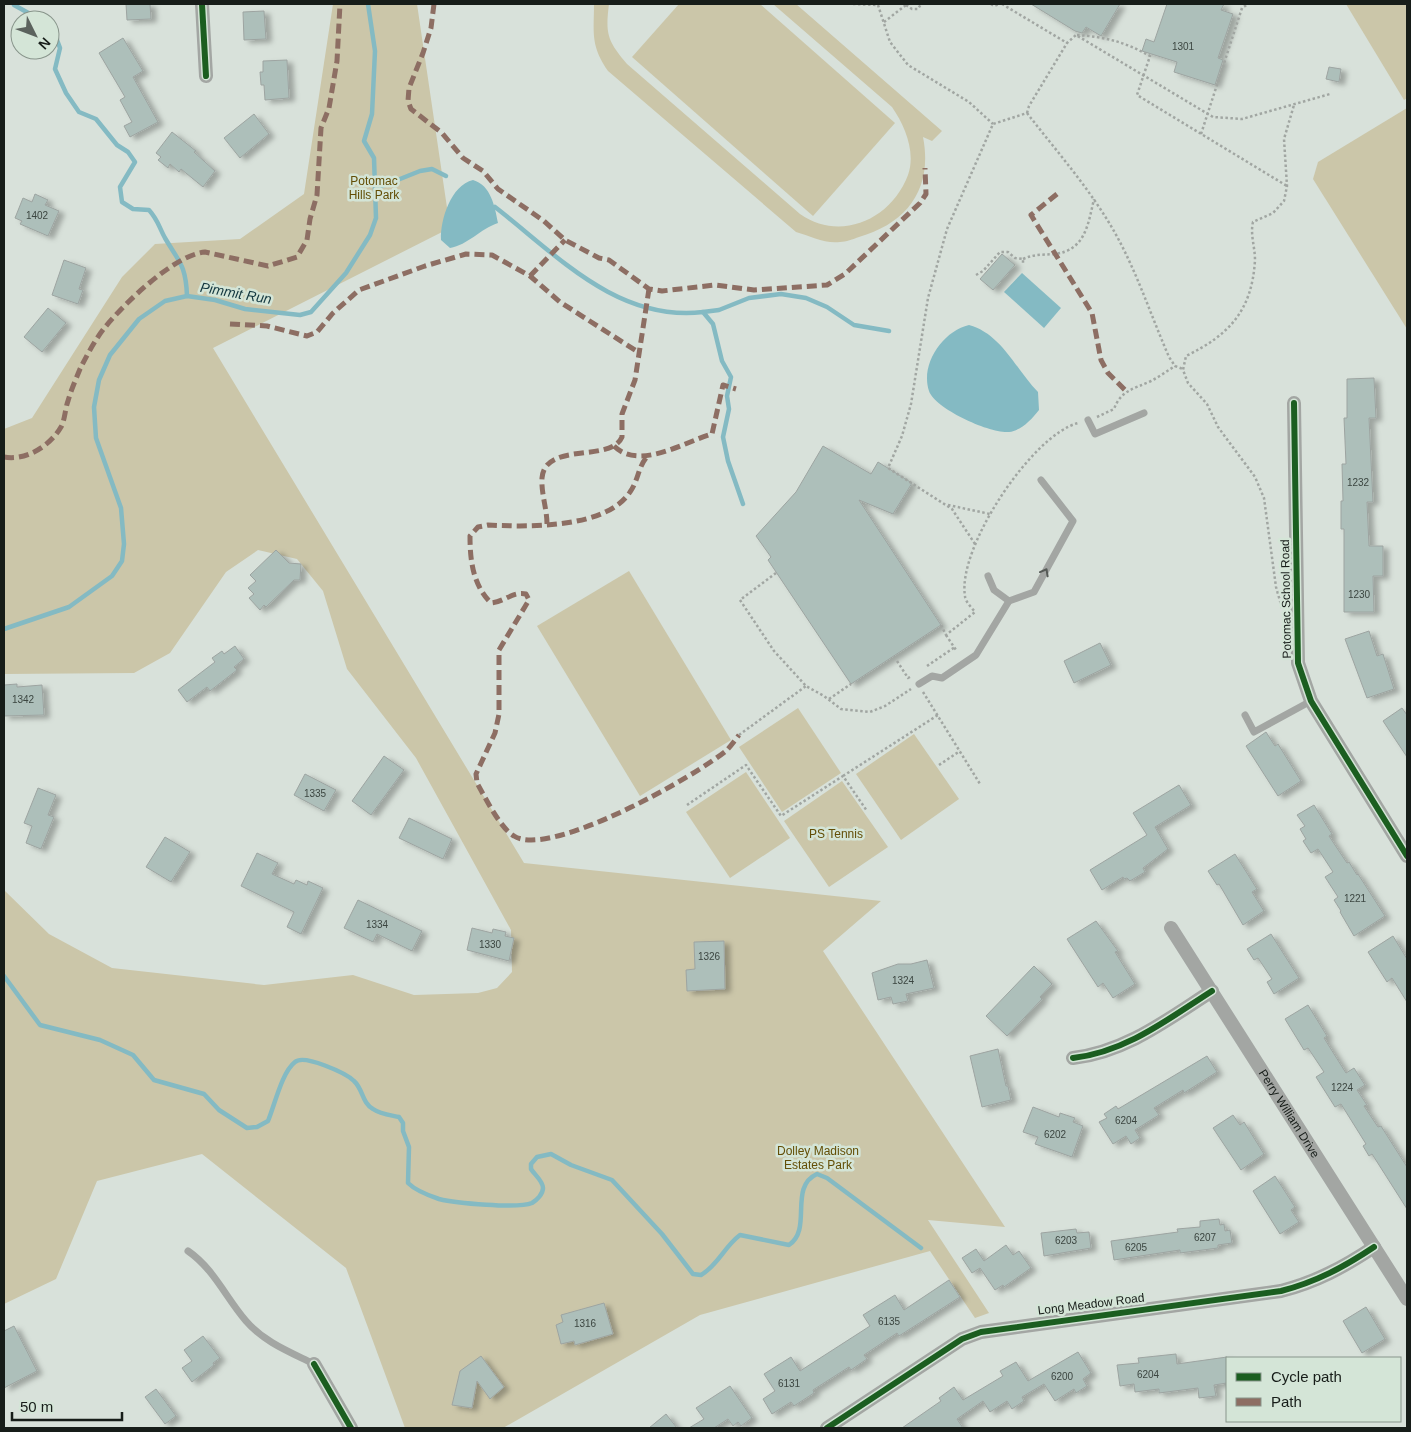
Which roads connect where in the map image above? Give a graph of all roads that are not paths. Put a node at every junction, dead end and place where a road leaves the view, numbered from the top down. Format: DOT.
graph roads {
  1 [pos="202,4"];
  2 [pos="206,76"];
  3 [pos="1294,403"];
  4 [pos="1144,413"];
  5 [pos="1088,420"];
  6 [pos="1041,480"];
  7 [pos="988,576"];
  8 [pos="1010,601"];
  9 [pos="919,684"];
  10 [pos="1311,701"];
  11 [pos="1244,715"];
  12 [pos="1407,856"];
  13 [pos="1172,928"];
  14 [pos="1212,992"];
  15 [pos="1073,1058"];
  16 [pos="1374,1247"];
  17 [pos="188,1251"];
  18 [pos="1407,1299"];
  19 [pos="314,1364"];
  20 [pos="351,1428"];
  21 [pos="827,1428"];
  1 -- 2 [label="street"];
  3 -- 10 [label="street, Potomac School Road"];
  4 -- 5 [label="lane"];
  8 -- 6 [label="lane, one-way"];
  7 -- 8 [label="lane"];
  8 -- 9 [label="lane"];
  10 -- 11 [label="lane"];
  10 -- 12 [label="street, Potomac School Road"];
  13 -- 14 [label="street, Perry William Drive"];
  14 -- 15 [label="street"];
  14 -- 16 [label="street, Perry William Drive"];
  16 -- 18 [label="street, Perry William Drive"];
  16 -- 21 [label="street, Long Meadow Road"];
  17 -- 19 [label="lane"];
  19 -- 20 [label="street"];
}
